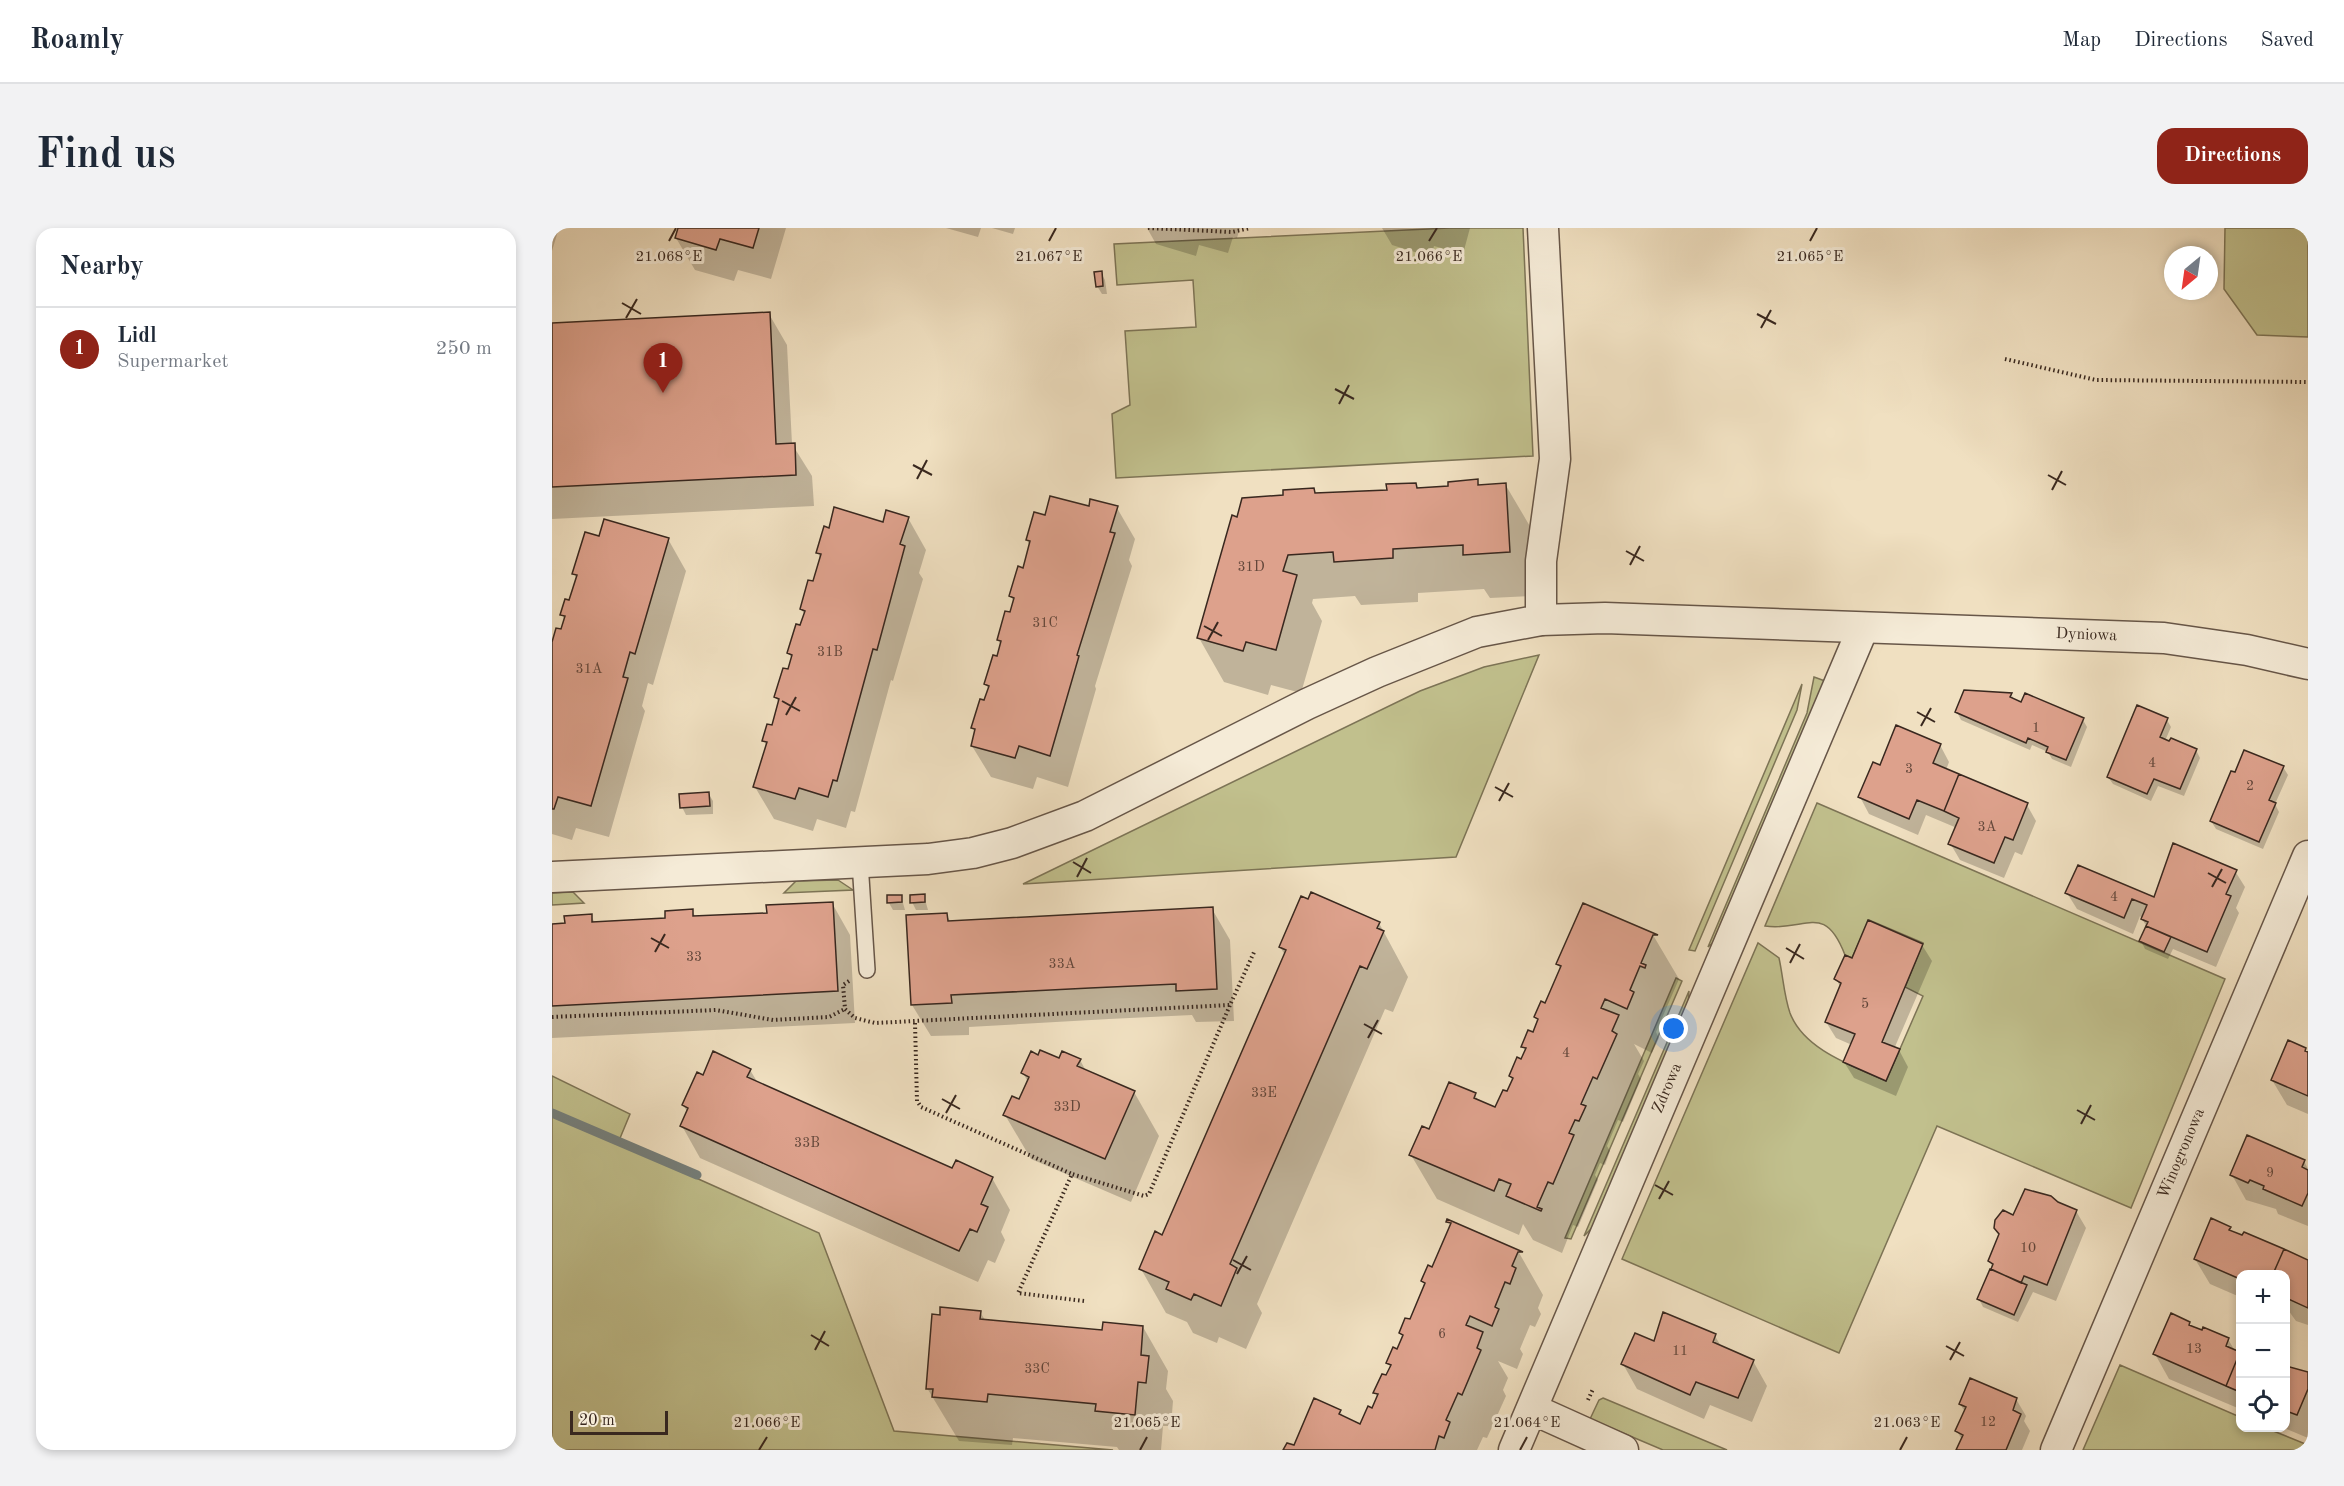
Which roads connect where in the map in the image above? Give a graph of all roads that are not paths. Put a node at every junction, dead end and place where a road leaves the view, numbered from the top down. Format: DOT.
graph roads {
  1 [pos="1543,228"];
  2 [pos="1541,620"];
  3 [pos="1863,628"];
  4 [pos="2308,664"];
  5 [pos="2308,856"];
  6 [pos="860,862"];
  7 [pos="552,877"];
  8 [pos="867,970"];
  9 [pos="1532,1409"];
  10 [pos="1514,1450"];
  11 [pos="1623,1450"];
  12 [pos="2056,1450"];
  1 -- 2 [label="street"];
  2 -- 3 [label="street, Dyniowa"];
  2 -- 6 [label="street, Dyniowa"];
  3 -- 4 [label="street, Dyniowa"];
  3 -- 9 [label="street, Zdrowa"];
  5 -- 12 [label="street, Winogronowa"];
  6 -- 7 [label="street, Dyniowa"];
  6 -- 8 [label="lane"];
  9 -- 10 [label="street, Zdrowa"];
  9 -- 11 [label="street"];
}
